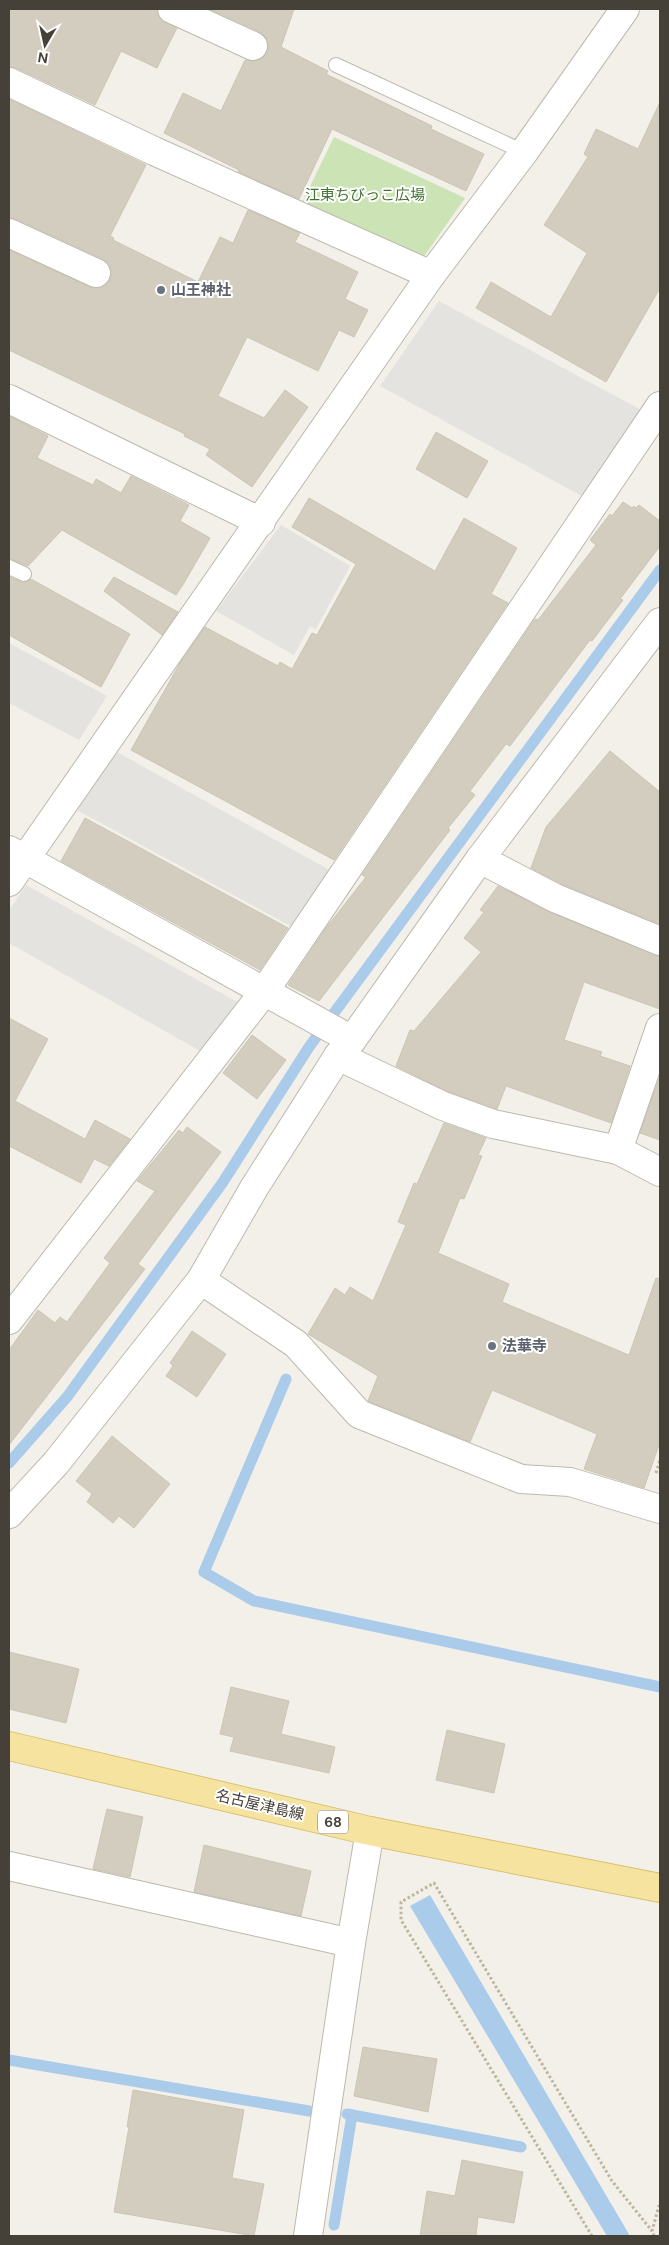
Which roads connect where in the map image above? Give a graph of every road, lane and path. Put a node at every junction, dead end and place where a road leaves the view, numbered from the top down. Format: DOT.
graph roads {
  1 [pos="172,9"];
  2 [pos="625,9"];
  3 [pos="253,46"];
  4 [pos="336,65"];
  5 [pos="9,82"];
  6 [pos="524,152"];
  7 [pos="9,233"];
  8 [pos="96,273"];
  9 [pos="431,275"];
  10 [pos="9,399"];
  11 [pos="660,406"];
  12 [pos="261,522"];
  13 [pos="9,567"];
  14 [pos="24,574"];
  15 [pos="660,622"];
  16 [pos="16,854"];
  17 [pos="480,859"];
  18 [pos="9,882"];
  19 [pos="660,941"];
  20 [pos="264,992"];
  21 [pos="660,1028"];
  22 [pos="343,1043"];
  23 [pos="618,1150"];
  24 [pos="660,1172"];
  25 [pos="201,1280"];
  26 [pos="9,1320"];
  27 [pos="660,1509"];
  28 [pos="9,1514"];
  29 [pos="9,1746"];
  30 [pos="370,1831"];
  31 [pos="9,1866"];
  32 [pos="660,1888"];
  33 [pos="350,1943"];
  34 [pos="660,2202"];
  35 [pos="652,2231"];
  36 [pos="308,2236"];
  37 [pos="592,2236"];
  38 [pos="654,2236"];
  1 -- 3 [label="street"];
  2 -- 6 [label="street"];
  4 -- 6 [label="lane"];
  5 -- 9 [label="street"];
  6 -- 9 [label="street"];
  7 -- 8 [label="street"];
  9 -- 12 [label="street"];
  10 -- 12 [label="street"];
  11 -- 20 [label="street"];
  12 -- 16 [label="street"];
  13 -- 14 [label="lane"];
  15 -- 17 [label="street"];
  16 -- 18 [label="street"];
  16 -- 20 [label="street"];
  17 -- 19 [label="street"];
  17 -- 22 [label="street"];
  20 -- 22 [label="street"];
  20 -- 26 [label="street"];
  21 -- 23 [label="street"];
  22 -- 23 [label="street"];
  22 -- 25 [label="street"];
  23 -- 24 [label="street"];
  25 -- 27 [label="street"];
  25 -- 28 [label="street"];
  29 -- 30 [label="main road, 名古屋津島線 / 68"];
  30 -- 32 [label="main road, 名古屋津島線 / 68"];
  30 -- 33 [label="street"];
  31 -- 33 [label="street"];
  33 -- 36 [label="street"];
  34 -- 35 [label="path"];
  35 -- 37 [label="path"];
  35 -- 38 [label="path"];
}
